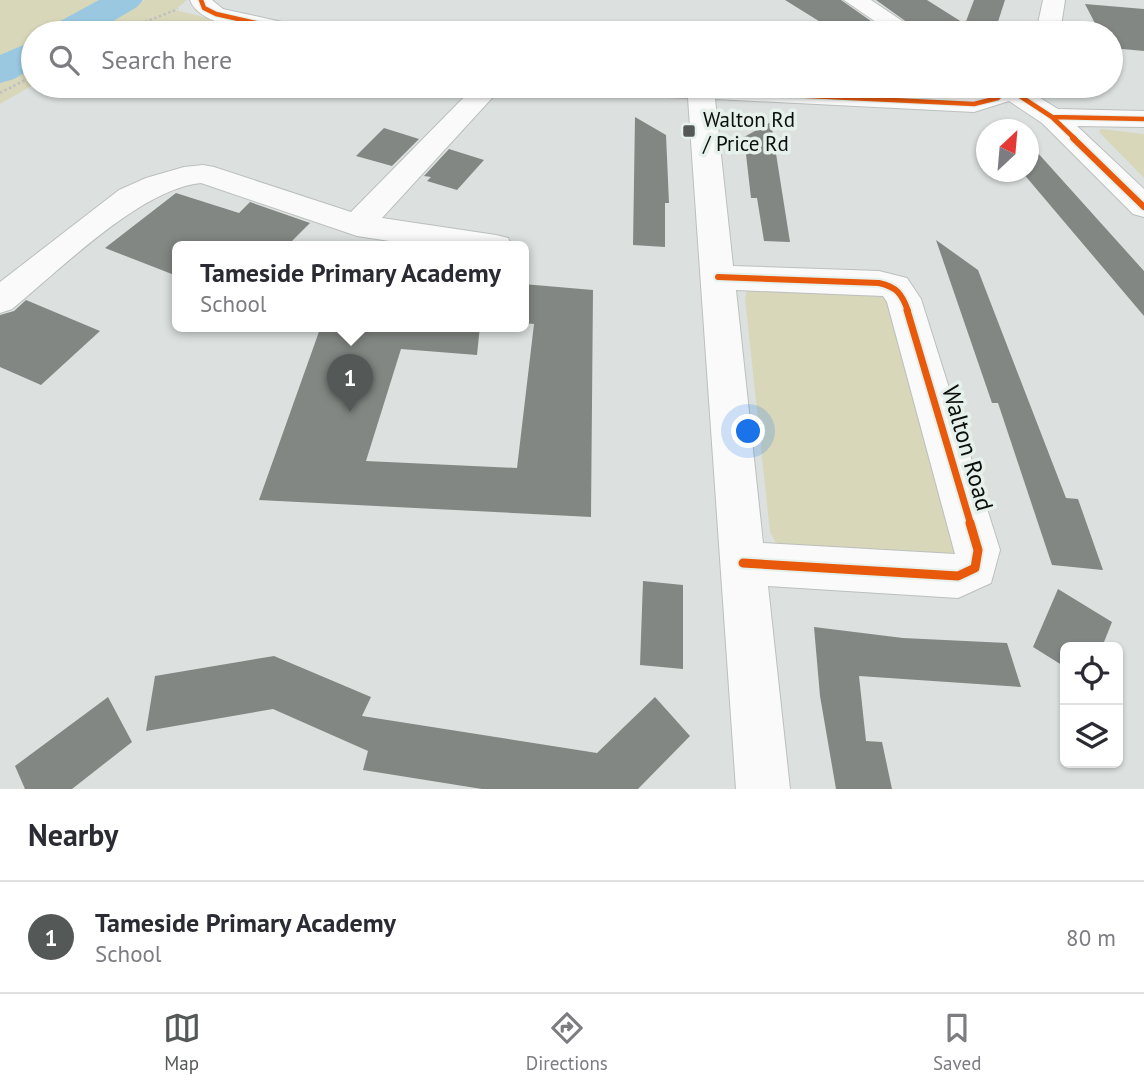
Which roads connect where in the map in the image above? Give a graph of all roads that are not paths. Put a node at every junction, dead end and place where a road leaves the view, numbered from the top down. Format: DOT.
graph roads {
  1 [pos="201,0"];
  2 [pos="855,0"];
  3 [pos="1054,0"];
  4 [pos="247,21"];
  5 [pos="889,21"];
  6 [pos="1050,21"];
  7 [pos="479,98"];
  8 [pos="702,98"];
  9 [pos="838,98"];
  10 [pos="998,98"];
  11 [pos="1023,98"];
  12 [pos="1052,117"];
  13 [pos="1144,119"];
  14 [pos="1144,207"];
  15 [pos="357,225"];
  16 [pos="463,241"];
  17 [pos="718,277"];
  18 [pos="0,300"];
  19 [pos="743,564"];
  20 [pos="763,789"];
  1 -- 4 [label="street"];
  2 -- 5 [label="street"];
  3 -- 6 [label="street"];
  7 -- 15 [label="street"];
  8 -- 17 [label="street"];
  9 -- 10 [label="street"];
  11 -- 12 [label="street"];
  12 -- 13 [label="street"];
  12 -- 14 [label="street"];
  15 -- 16 [label="street"];
  15 -- 18 [label="street"];
  17 -- 19 [label="street"];
  17 -- 19 [label="street, Walton Road"];
  19 -- 20 [label="street"];
}
